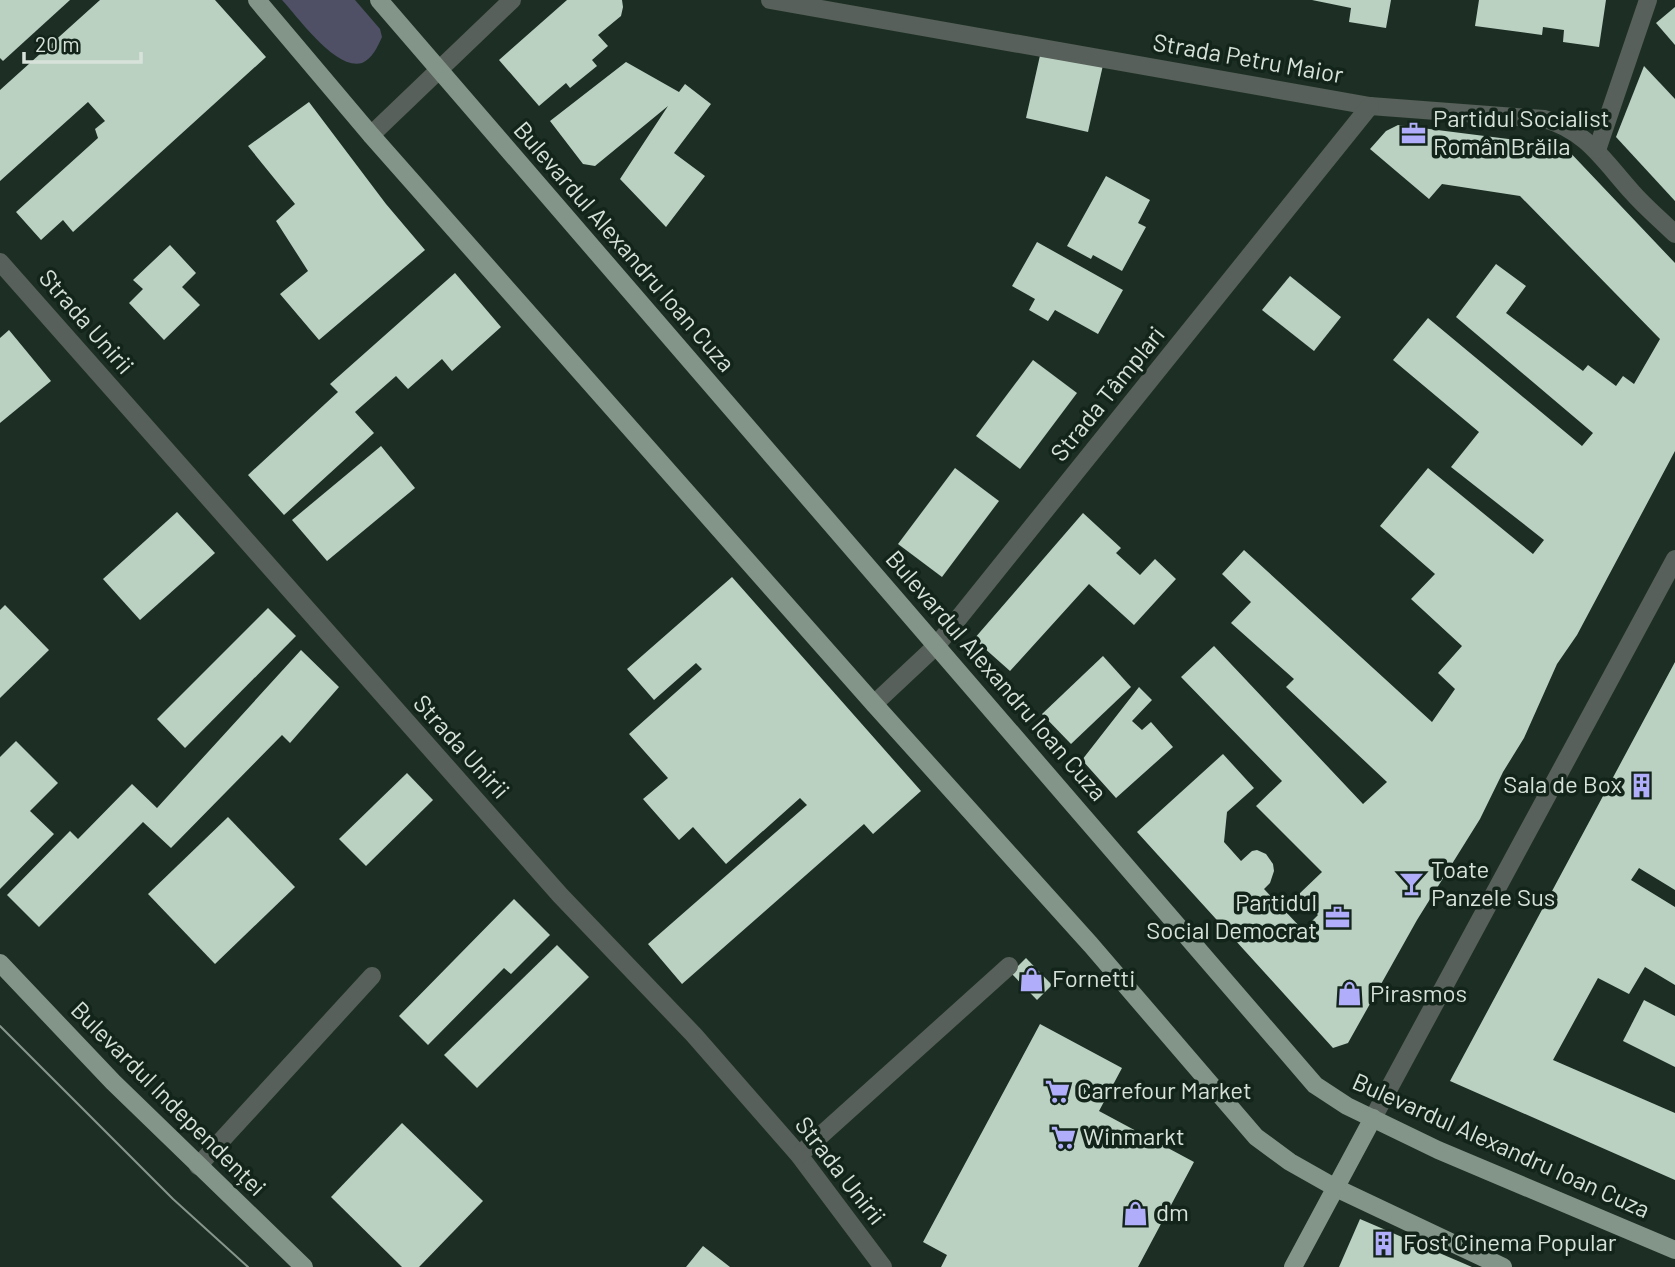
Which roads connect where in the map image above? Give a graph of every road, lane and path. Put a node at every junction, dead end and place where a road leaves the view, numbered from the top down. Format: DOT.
graph roads {
  1 [pos="257,0"];
  2 [pos="379,0"];
  3 [pos="512,0"];
  4 [pos="770,0"];
  5 [pos="1648,0"];
  6 [pos="438,71"];
  7 [pos="1370,106"];
  8 [pos="371,135"];
  9 [pos="1597,150"];
  10 [pos="1675,234"];
  11 [pos="0,262"];
  12 [pos="1675,559"];
  13 [pos="937,645"];
  14 [pos="874,704"];
  15 [pos="0,963"];
  16 [pos="1009,966"];
  17 [pos="372,976"];
  18 [pos="1373,1118"];
  19 [pos="799,1155"];
  20 [pos="198,1166"];
  21 [pos="1336,1188"];
  22 [pos="1675,1250"];
  23 [pos="304,1267"];
  24 [pos="883,1267"];
  25 [pos="1293,1267"];
  26 [pos="1503,1267"];
  1 -- 8 [label="main road"];
  2 -- 6 [label="main road, Bulevardul Alexandru Ioan Cuza"];
  3 -- 6 [label="street"];
  4 -- 7 [label="street, Strada Petru Maior"];
  5 -- 9 [label="street"];
  6 -- 8 [label="street"];
  6 -- 13 [label="main road, Bulevardul Alexandru Ioan Cuza"];
  7 -- 9 [label="street, Strada Petru Maior"];
  7 -- 13 [label="street, Strada Tâmplari"];
  8 -- 14 [label="main road"];
  9 -- 10 [label="street, Strada Petru Maior"];
  11 -- 19 [label="street, Strada Unirii"];
  12 -- 18 [label="street"];
  13 -- 14 [label="street, Strada Tâmplari"];
  13 -- 18 [label="main road, Bulevardul Alexandru Ioan Cuza"];
  14 -- 21 [label="main road"];
  15 -- 20 [label="main road, Bulevardul Independenței"];
  16 -- 19 [label="street"];
  17 -- 20 [label="street"];
  18 -- 21 [label="main road"];
  18 -- 22 [label="main road, Bulevardul Alexandru Ioan Cuza"];
  19 -- 24 [label="street, Strada Unirii"];
  20 -- 23 [label="main road, Bulevardul Independenței"];
  21 -- 25 [label="main road"];
  21 -- 26 [label="main road"];
}
